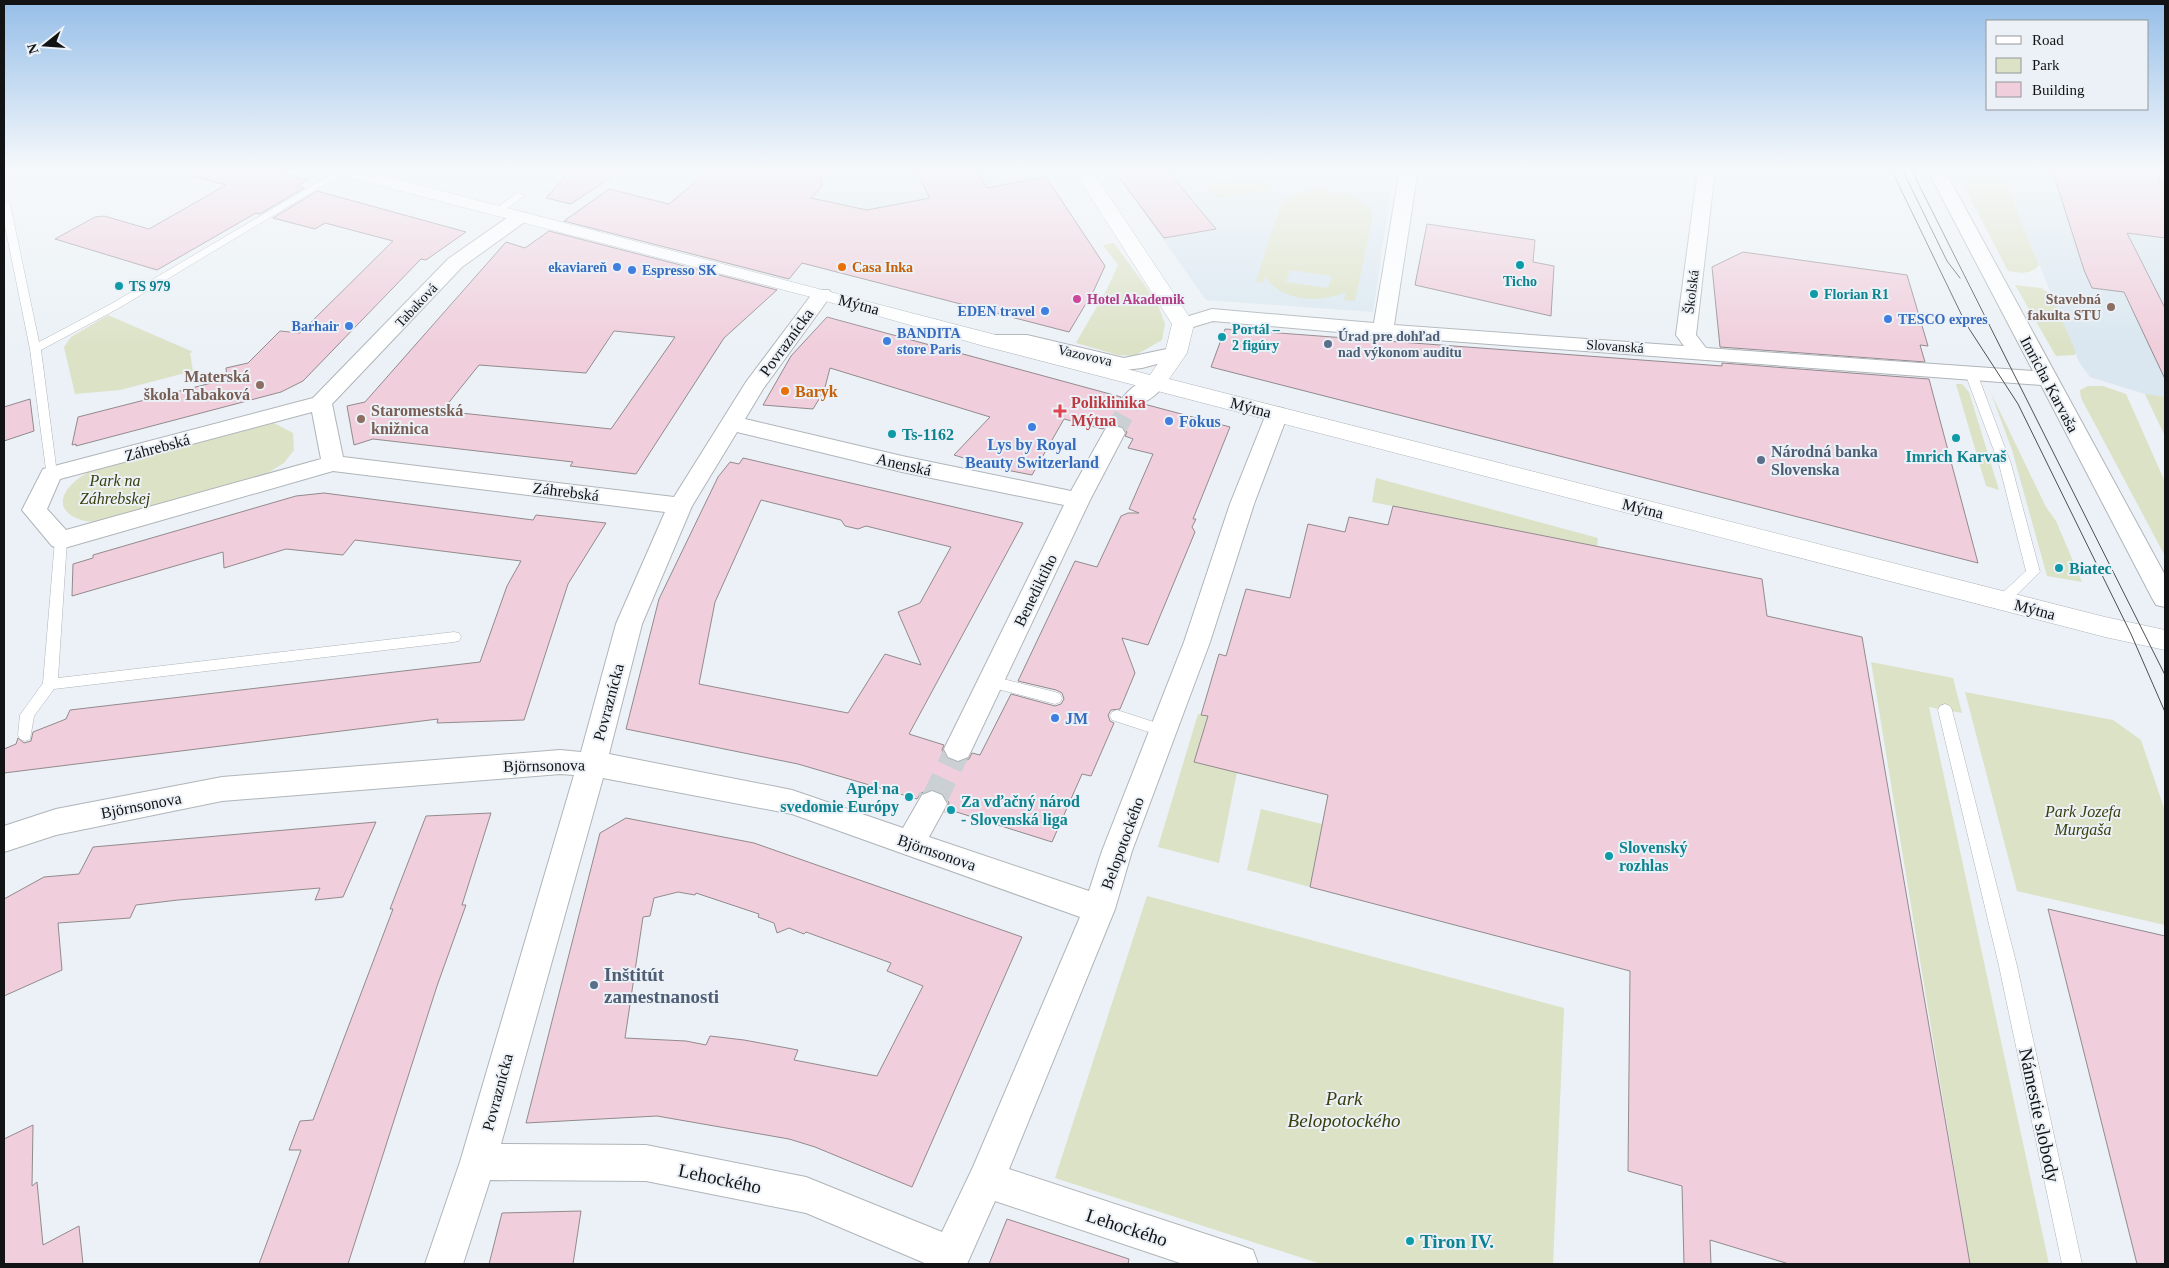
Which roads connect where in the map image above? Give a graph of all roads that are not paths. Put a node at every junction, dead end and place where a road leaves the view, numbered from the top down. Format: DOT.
graph roads {
  1 [pos="10,228"];
  2 [pos="243,228"];
  3 [pos="504,228"];
  4 [pos="564,228"];
  5 [pos="1121,228"];
  6 [pos="1399,228"];
  7 [pos="1699,228"];
  8 [pos="1967,228"];
  9 [pos="822,294"];
  10 [pos="1183,324"];
  11 [pos="1383,330"];
  12 [pos="992,341"];
  13 [pos="35,349"];
  14 [pos="1176,352"];
  15 [pos="1699,352"];
  16 [pos="1971,373"];
  17 [pos="2047,379"];
  18 [pos="1156,382"];
  19 [pos="1132,400"];
  20 [pos="322,403"];
  21 [pos="1277,414"];
  22 [pos="730,423"];
  23 [pos="1114,433"];
  24 [pos="333,463"];
  25 [pos="51,474"];
  26 [pos="1078,500"];
  27 [pos="680,506"];
  28 [pos="61,540"];
  29 [pos="2165,598"];
  30 [pos="2003,600"];
  31 [pos="454,638"];
  32 [pos="2165,640"];
  33 [pos="991,682"];
  34 [pos="50,684"];
  35 [pos="1055,698"];
  36 [pos="1945,710"];
  37 [pos="1117,716"];
  38 [pos="1164,731"];
  39 [pos="25,735"];
  40 [pos="958,749"];
  41 [pos="592,764"];
  42 [pos="932,804"];
  43 [pos="4,839"];
  44 [pos="910,842"];
  45 [pos="1099,909"];
  46 [pos="478,1162"];
  47 [pos="986,1180"];
  48 [pos="949,1260"];
  49 [pos="444,1264"];
  50 [pos="1239,1264"];
  51 [pos="2072,1264"];
  1 -- 13 [label="lane"];
  2 -- 13 [label="lane"];
  3 -- 20 [label="street, Tabaková"];
  4 -- 9 [label="main road, Mýtna"];
  5 -- 10 [label="main road"];
  6 -- 11 [label="street"];
  7 -- 15 [label="street, Školská"];
  8 -- 17 [label="street, Imricha Karvaša"];
  9 -- 12 [label="main road, Mýtna"];
  9 -- 22 [label="street, Povraznícka"];
  10 -- 11 [label="street, Slovanská"];
  10 -- 14 [label="main road"];
  11 -- 15 [label="street, Slovanská"];
  12 -- 14 [label="street, Vazovova"];
  12 -- 18 [label="main road, Mýtna"];
  13 -- 25 [label="lane"];
  14 -- 18 [label="main road"];
  15 -- 16 [label="street, Slovanská"];
  16 -- 17 [label="street, Slovanská"];
  16 -- 30 [label="lane"];
  17 -- 29 [label="street, Imricha Karvaša"];
  18 -- 19 [label="street"];
  18 -- 21 [label="main road, Mýtna"];
  20 -- 24 [label="street"];
  20 -- 25 [label="street, Záhrebská"];
  21 -- 30 [label="main road, Mýtna"];
  21 -- 38 [label="street, Belopotockého"];
  22 -- 26 [label="street, Anenská"];
  22 -- 27 [label="street, Povraznícka"];
  23 -- 26 [label="street, Benediktiho"];
  24 -- 27 [label="street, Záhrebská"];
  24 -- 28 [label="street, Záhrebská"];
  25 -- 28 [label="street"];
  26 -- 33 [label="street, Benediktiho"];
  27 -- 41 [label="street, Povraznícka"];
  28 -- 34 [label="lane"];
  30 -- 32 [label="main road, Mýtna"];
  31 -- 34 [label="lane"];
  33 -- 35 [label="lane"];
  33 -- 40 [label="street, Benediktiho"];
  34 -- 39 [label="lane"];
  36 -- 51 [label="lane, Námestie slobody"];
  37 -- 38 [label="lane"];
  38 -- 45 [label="street, Belopotockého"];
  41 -- 43 [label="street, Björnsonova"];
  41 -- 44 [label="street, Björnsonova"];
  41 -- 46 [label="street, Povraznícka"];
  42 -- 44 [label="street"];
  44 -- 45 [label="street, Björnsonova"];
  45 -- 47 [label="street, Belopotockého"];
  46 -- 48 [label="street, Lehockého"];
  46 -- 49 [label="street, Povraznícka"];
  47 -- 48 [label="street, Belopotockého"];
  47 -- 50 [label="street, Lehockého"];
}
